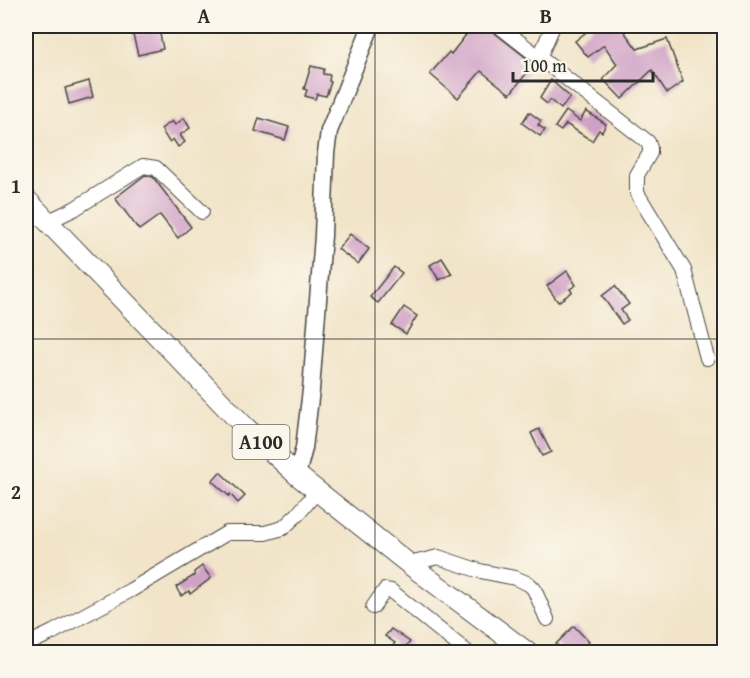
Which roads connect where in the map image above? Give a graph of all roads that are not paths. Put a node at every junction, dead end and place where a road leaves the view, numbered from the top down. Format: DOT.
graph roads {
  1 [pos="371,26"];
  2 [pos="498,26"];
  3 [pos="553,26"];
  4 [pos="540,56"];
  5 [pos="26,199"];
  6 [pos="202,212"];
  7 [pos="47,222"];
  8 [pos="707,358"];
  9 [pos="297,475"];
  10 [pos="317,491"];
  11 [pos="409,564"];
  12 [pos="373,607"];
  13 [pos="547,619"];
  14 [pos="26,645"];
  15 [pos="467,652"];
  16 [pos="527,652"];
  1 -- 9 [label="main road"];
  2 -- 4 [label="street"];
  3 -- 4 [label="street"];
  4 -- 8 [label="street"];
  5 -- 7 [label="highway, A100"];
  6 -- 7 [label="street"];
  7 -- 9 [label="highway, A100"];
  9 -- 10 [label="highway, A100"];
  10 -- 11 [label="highway, A100"];
  10 -- 14 [label="street"];
  11 -- 13 [label="street"];
  11 -- 16 [label="highway, A100"];
  12 -- 15 [label="street"];
}
